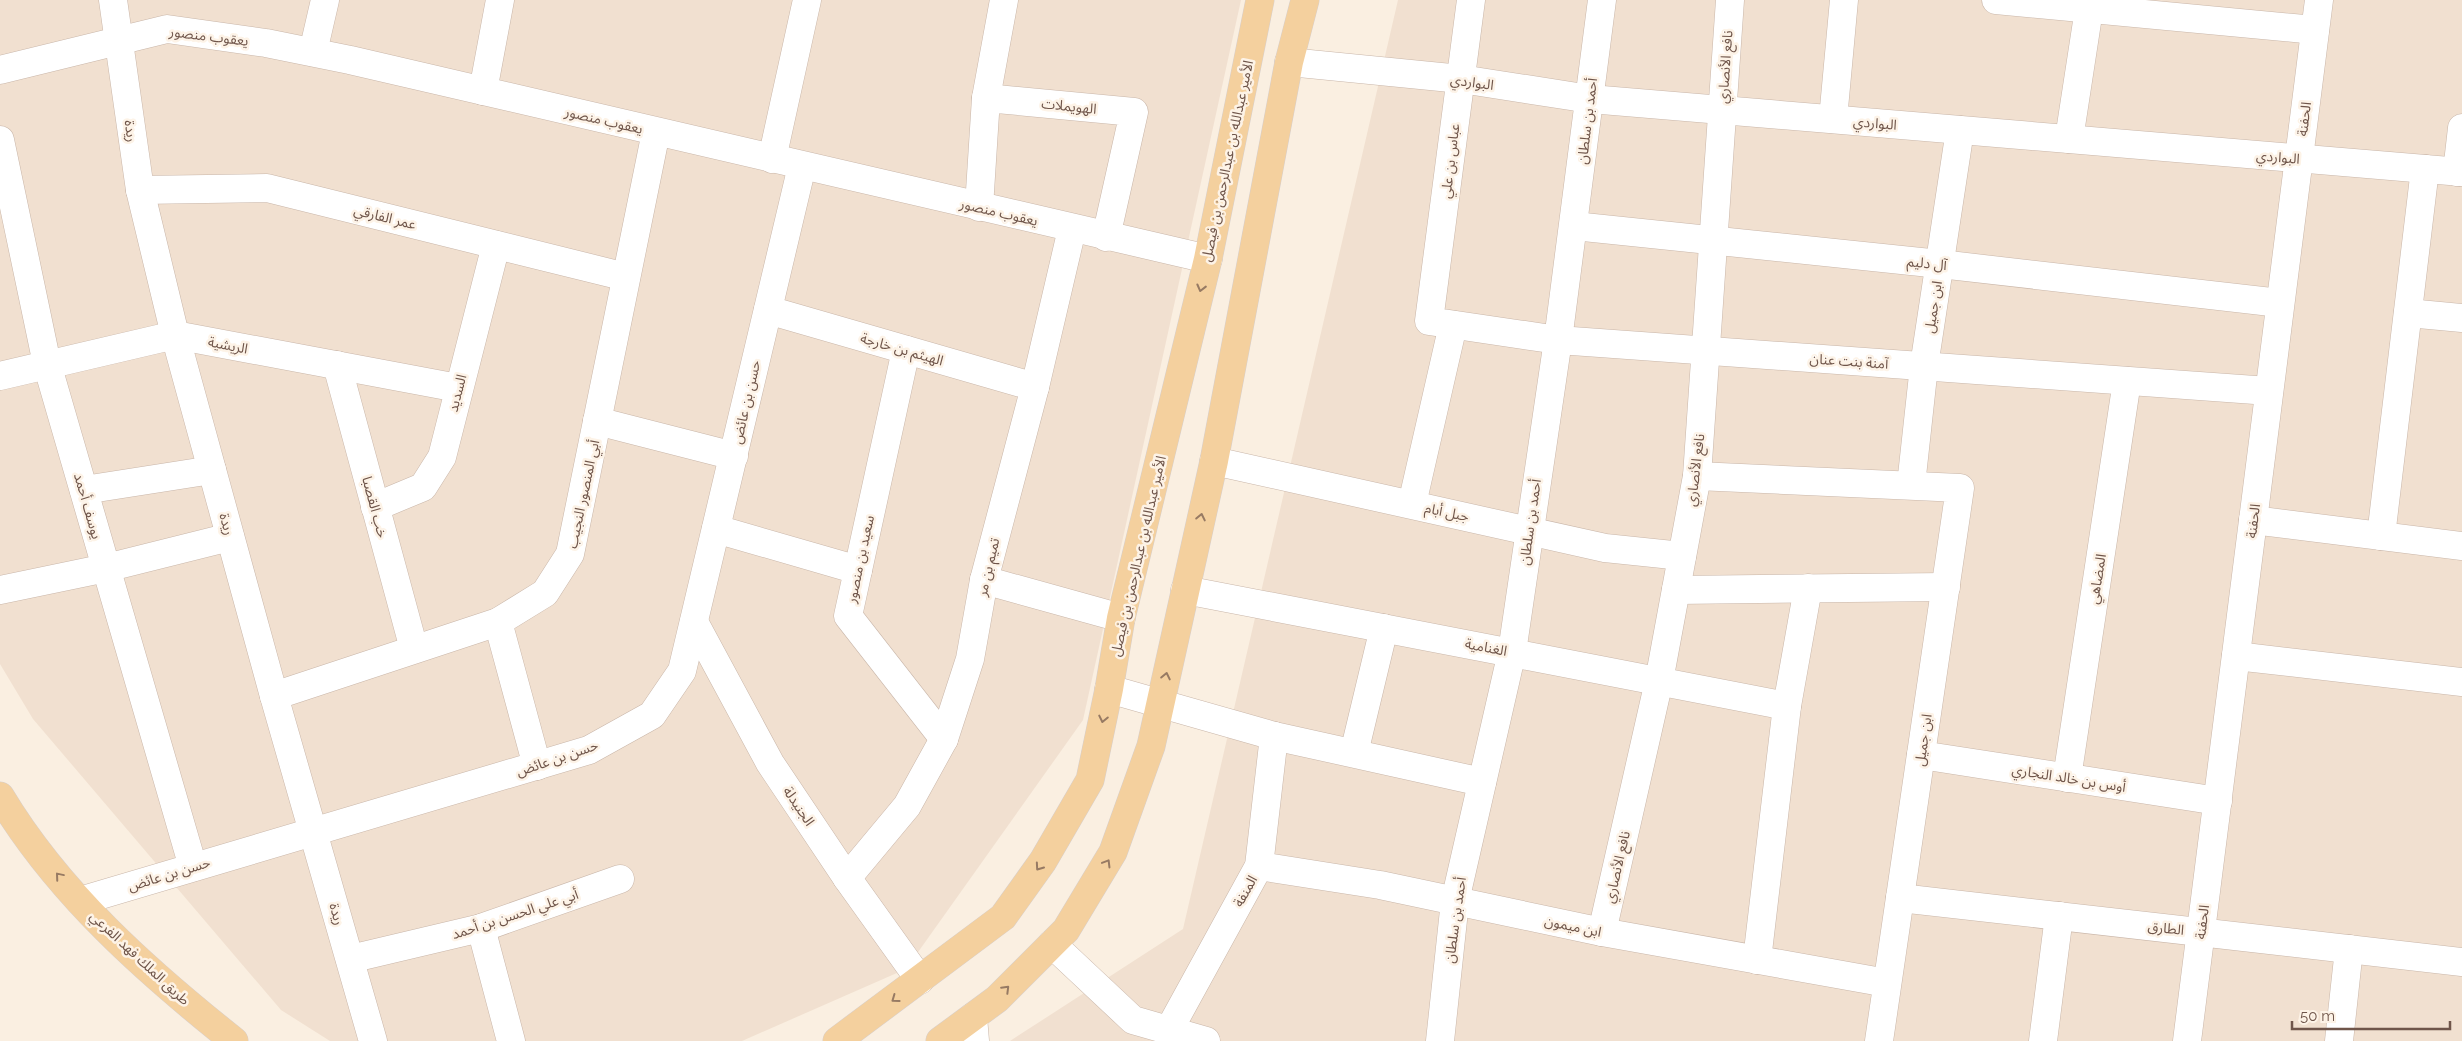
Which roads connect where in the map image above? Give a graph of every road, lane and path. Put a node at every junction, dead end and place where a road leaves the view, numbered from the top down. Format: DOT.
graph roads {
  1 [pos="113,0"];
  2 [pos="325,0"];
  3 [pos="500,0"];
  4 [pos="807,0"];
  5 [pos="1004,0"];
  6 [pos="1260,0"];
  7 [pos="1305,0"];
  8 [pos="1472,0"];
  9 [pos="1602,0"];
  10 [pos="1730,0"];
  11 [pos="1844,0"];
  12 [pos="1996,0"];
  13 [pos="2319,0"];
  14 [pos="2033,2"];
  15 [pos="2151,7"];
  16 [pos="2090,9"];
  17 [pos="2315,30"];
  18 [pos="118,40"];
  19 [pos="313,52"];
  20 [pos="1289,62"];
  21 [pos="0,70"];
  22 [pos="1461,79"];
  23 [pos="483,91"];
  24 [pos="986,98"];
  25 [pos="1590,99"];
  26 [pos="1722,110"];
  27 [pos="1833,119"];
  28 [pos="2462,128"];
  29 [pos="1960,130"];
  30 [pos="656,132"];
  31 [pos="2069,139"];
  32 [pos="0,140"];
  33 [pos="2299,158"];
  34 [pos="772,159"];
  35 [pos="802,166"];
  36 [pos="2425,169"];
  37 [pos="2460,172"];
  38 [pos="140,190"];
  39 [pos="979,207"];
  40 [pos="1574,226"];
  41 [pos="1072,229"];
  42 [pos="1106,237"];
  43 [pos="1714,240"];
  44 [pos="496,245"];
  45 [pos="1208,259"];
  46 [pos="1940,264"];
  47 [pos="626,277"];
  48 [pos="2280,303"];
  49 [pos="768,310"];
  50 [pos="2408,313"];
  51 [pos="2462,318"];
  52 [pos="1441,323"];
  53 [pos="175,335"];
  54 [pos="1558,340"];
  55 [pos="906,350"];
  56 [pos="1706,351"];
  57 [pos="47,364"];
  58 [pos="337,365"];
  59 [pos="1924,366"];
  60 [pos="0,376"];
  61 [pos="2127,381"];
  62 [pos="1035,387"];
  63 [pos="458,388"];
  64 [pos="2270,391"];
  65 [pos="597,421"];
  66 [pos="734,456"];
  67 [pos="1214,461"];
  68 [pos="212,470"];
  69 [pos="1697,476"];
  70 [pos="1911,485"];
  71 [pos="84,490"];
  72 [pos="1412,504"];
  73 [pos="375,507"];
  74 [pos="2253,520"];
  75 [pos="716,529"];
  76 [pos="1529,530"];
  77 [pos="2381,536"];
  78 [pos="230,537"];
  79 [pos="2462,546"];
  80 [pos="1682,556"];
  81 [pos="106,568"];
  82 [pos="858,570"];
  83 [pos="984,580"];
  84 [pos="1946,586"];
  85 [pos="1808,588"];
  86 [pos="0,590"];
  87 [pos="1185,590"];
  88 [pos="1676,590"];
  89 [pos="1121,618"];
  90 [pos="498,622"];
  91 [pos="694,622"];
  92 [pos="1384,628"];
  93 [pos="414,649"];
  94 [pos="1512,652"];
  95 [pos="2236,656"];
  96 [pos="2461,678"];
  97 [pos="1659,681"];
  98 [pos="1109,689"];
  99 [pos="274,696"];
  100 [pos="1160,703"];
  101 [pos="1788,706"];
  102 [pos="1274,736"];
  103 [pos="944,739"];
  104 [pos="1354,753"];
  105 [pos="1921,755"];
  106 [pos="537,766"];
  107 [pos="2067,778"];
  108 [pos="1482,782"];
  109 [pos="0,796"];
  110 [pos="2218,801"];
  111 [pos="314,831"];
  112 [pos="1259,866"];
  113 [pos="193,867"];
  114 [pos="847,878"];
  115 [pos="620,879"];
  116 [pos="1900,898"];
  117 [pos="1455,900"];
  118 [pos="80,901"];
  119 [pos="2059,916"];
  120 [pos="481,928"];
  121 [pos="1602,932"];
  122 [pos="2201,932"];
  123 [pos="1052,944"];
  124 [pos="2349,949"];
  125 [pos="350,959"];
  126 [pos="1757,960"];
  127 [pos="2462,962"];
  128 [pos="920,980"];
  129 [pos="1887,983"];
  130 [pos="974,1029"];
  131 [pos="1169,1030"];
  132 [pos="234,1041"];
  133 [pos="373,1041"];
  134 [pos="511,1041"];
  135 [pos="837,1041"];
  136 [pos="940,1041"];
  137 [pos="1206,1041"];
  138 [pos="1440,1041"];
  139 [pos="1879,1041"];
  140 [pos="2042,1041"];
  141 [pos="2187,1041"];
  142 [pos="2339,1041"];
  1 -- 18 [label="street, ريدة"];
  2 -- 19 [label="street"];
  3 -- 23 [label="street"];
  4 -- 34 [label="street"];
  5 -- 24 [label="street"];
  6 -- 45 [label="main road, الأمير عبدالله بن عبدالرحمن بن فيصل"];
  7 -- 20 [label="main road"];
  8 -- 22 [label="street, عباس بن علي"];
  9 -- 25 [label="street, أحمد بن سلطان"];
  10 -- 26 [label="street, نافع الأنصاري"];
  11 -- 27 [label="street"];
  12 -- 14 [label="street"];
  13 -- 17 [label="street, الحفنة"];
  14 -- 16 [label="street"];
  15 -- 16 [label="street"];
  15 -- 17 [label="street"];
  16 -- 31 [label="street"];
  17 -- 33 [label="street, الحفنة"];
  18 -- 19 [label="street, يعقوب منصور"];
  18 -- 21 [label="street, يعقوب منصور"];
  18 -- 38 [label="street, ريدة"];
  19 -- 23 [label="street, يعقوب منصور"];
  20 -- 22 [label="street, البواردي"];
  20 -- 67 [label="main road"];
  22 -- 25 [label="street, البواردي"];
  22 -- 52 [label="street, عباس بن علي"];
  23 -- 30 [label="street, يعقوب منصور"];
  24 -- 39 [label="street"];
  24 -- 42 [label="street, الهويملات"];
  25 -- 26 [label="street, البواردي"];
  25 -- 40 [label="street, أحمد بن سلطان"];
  26 -- 27 [label="street, البواردي"];
  26 -- 43 [label="street, نافع الأنصاري"];
  27 -- 29 [label="street, البواردي"];
  28 -- 37 [label="street"];
  29 -- 31 [label="street, البواردي"];
  29 -- 46 [label="street, ابن جميل"];
  30 -- 34 [label="street, يعقوب منصور"];
  30 -- 47 [label="street, أبي المنصور النجيب"];
  31 -- 33 [label="street, البواردي"];
  32 -- 57 [label="street, يوسف أحمد"];
  33 -- 36 [label="street, البواردي"];
  33 -- 48 [label="street, الحفنة"];
  34 -- 35 [label="street, يعقوب منصور"];
  35 -- 39 [label="street, يعقوب منصور"];
  35 -- 49 [label="street, حسن بن عائض"];
  36 -- 37 [label="street, البواردي"];
  36 -- 50 [label="street"];
  38 -- 44 [label="street, عمر الفارقي"];
  38 -- 53 [label="street, ريدة"];
  39 -- 41 [label="street, يعقوب منصور"];
  40 -- 43 [label="street, آل دليم"];
  40 -- 54 [label="street, أحمد بن سلطان"];
  41 -- 42 [label="street, يعقوب منصور"];
  41 -- 62 [label="street, تميم بن مر"];
  42 -- 45 [label="street, يعقوب منصور"];
  43 -- 46 [label="street, آل دليم"];
  43 -- 56 [label="street, نافع الأنصاري"];
  44 -- 47 [label="street, عمر الفارقي"];
  44 -- 63 [label="street, السديد"];
  45 -- 89 [label="main road, الأمير عبدالله بن عبدالرحمن بن فيصل, one-way"];
  46 -- 48 [label="street, آل دليم"];
  46 -- 59 [label="street, ابن جميل"];
  47 -- 65 [label="street, أبي المنصور النجيب"];
  48 -- 64 [label="street, الحفنة"];
  49 -- 55 [label="street, الهيثم بن خارجة"];
  49 -- 66 [label="street, حسن بن عائض"];
  50 -- 51 [label="street"];
  50 -- 77 [label="street"];
  52 -- 54 [label="street, آمنة بنت عنان"];
  52 -- 72 [label="street, عباس بن علي"];
  53 -- 57 [label="street, الريشية"];
  53 -- 58 [label="street, الريشية"];
  53 -- 68 [label="street, ريدة"];
  54 -- 56 [label="street, آمنة بنت عنان"];
  54 -- 76 [label="street, أحمد بن سلطان"];
  55 -- 62 [label="street, الهيثم بن خارجة"];
  55 -- 82 [label="street, سعيد بن منصور"];
  56 -- 59 [label="street, آمنة بنت عنان"];
  56 -- 69 [label="street, نافع الأنصاري"];
  57 -- 60 [label="street, الريشية"];
  57 -- 71 [label="street, يوسف أحمد"];
  58 -- 63 [label="street, الريشية"];
  58 -- 73 [label="street, خب القصبا"];
  59 -- 61 [label="street, آمنة بنت عنان"];
  59 -- 70 [label="street, ابن جميل"];
  61 -- 64 [label="street, آمنة بنت عنان"];
  61 -- 107 [label="street, المضاهي"];
  62 -- 83 [label="street, تميم بن مر"];
  63 -- 73 [label="street, السديد"];
  64 -- 74 [label="street, الحفنة"];
  65 -- 66 [label="street"];
  65 -- 90 [label="street, أبي المنصور النجيب"];
  66 -- 75 [label="street, حسن بن عائض"];
  67 -- 72 [label="street, جبل أبام"];
  87 -- 67 [label="main road, one-way"];
  68 -- 71 [label="street"];
  68 -- 78 [label="street, ريدة"];
  69 -- 70 [label="street, ابن جميل"];
  69 -- 80 [label="street, نافع الأنصاري"];
  70 -- 84 [label="street, ابن جميل"];
  71 -- 81 [label="street, يوسف أحمد"];
  72 -- 76 [label="street, جبل أبام"];
  73 -- 93 [label="street, خب القصبا"];
  74 -- 77 [label="street"];
  74 -- 95 [label="street, الحفنة"];
  75 -- 82 [label="street"];
  75 -- 91 [label="street, حسن بن عائض"];
  76 -- 80 [label="street, جبل أبام"];
  76 -- 94 [label="street, أحمد بن سلطان"];
  77 -- 79 [label="street"];
  78 -- 81 [label="street"];
  78 -- 99 [label="street, ريدة"];
  80 -- 88 [label="street, نافع الأنصاري"];
  81 -- 86 [label="street"];
  81 -- 113 [label="street, يوسف أحمد"];
  82 -- 103 [label="street, سعيد بن منصور"];
  83 -- 89 [label="street"];
  83 -- 103 [label="street, تميم بن مر"];
  84 -- 85 [label="street"];
  84 -- 105 [label="street, ابن جميل"];
  85 -- 88 [label="street"];
  85 -- 101 [label="street"];
  87 -- 92 [label="street, الغنامية"];
  100 -- 87 [label="main road, one-way"];
  88 -- 97 [label="street, نافع الأنصاري"];
  89 -- 98 [label="main road, الأمير عبدالله بن عبدالرحمن بن فيصل"];
  90 -- 93 [label="street, أبي المنصور النجيب"];
  90 -- 106 [label="street"];
  91 -- 106 [label="street, حسن بن عائض"];
  91 -- 114 [label="street, الجنيدلة"];
  92 -- 94 [label="street, الغنامية"];
  92 -- 104 [label="street"];
  93 -- 99 [label="street, أبي المنصور النجيب"];
  94 -- 97 [label="street, الغنامية"];
  94 -- 108 [label="street, أحمد بن سلطان"];
  95 -- 96 [label="street"];
  95 -- 110 [label="street, الحفنة"];
  97 -- 101 [label="street, الغنامية"];
  97 -- 121 [label="street, نافع الأنصاري"];
  98 -- 100 [label="street"];
  98 -- 128 [label="main road, الأمير عبدالله بن عبدالرحمن بن فيصل, one-way"];
  99 -- 111 [label="street, ريدة"];
  100 -- 102 [label="street"];
  123 -- 100 [label="main road, one-way"];
  101 -- 126 [label="street"];
  102 -- 104 [label="street"];
  102 -- 112 [label="street, المنفة"];
  103 -- 114 [label="street, تميم بن مر"];
  104 -- 108 [label="street"];
  105 -- 107 [label="street, أوس بن خالد النجاري"];
  105 -- 116 [label="street, ابن جميل"];
  106 -- 111 [label="street, حسن بن عائض"];
  107 -- 110 [label="street, أوس بن خالد النجاري"];
  108 -- 117 [label="street, أحمد بن سلطان"];
  118 -- 109 [label="main road, طريق الملك فهد الفرعي, one-way"];
  110 -- 122 [label="street, الحفنة"];
  111 -- 113 [label="street, حسن بن عائض"];
  111 -- 125 [label="street, ريدة"];
  112 -- 117 [label="street, ابن ميمون"];
  112 -- 131 [label="street, المنفة"];
  113 -- 118 [label="street, حسن بن عائض"];
  114 -- 128 [label="street, الجنيدلة"];
  115 -- 120 [label="street, أبي علي الحسن بن أحمد"];
  116 -- 119 [label="street, الطارق"];
  116 -- 129 [label="street, ابن جميل"];
  117 -- 121 [label="street, ابن ميمون"];
  117 -- 138 [label="street, أحمد بن سلطان"];
  118 -- 132 [label="main road, طريق الملك فهد الفرعي"];
  119 -- 122 [label="street, الطارق"];
  119 -- 140 [label="street"];
  120 -- 125 [label="street, أبي علي الحسن بن أحمد"];
  120 -- 134 [label="street"];
  121 -- 126 [label="street, ابن ميمون"];
  122 -- 124 [label="street, الطارق"];
  122 -- 141 [label="street, الحفنة"];
  130 -- 123 [label="main road, one-way"];
  123 -- 131 [label="street"];
  124 -- 127 [label="street, الطارق"];
  124 -- 142 [label="street"];
  125 -- 133 [label="street, ريدة"];
  126 -- 129 [label="street, ابن ميمون"];
  128 -- 135 [label="main road, الأمير عبدالله بن عبدالرحمن بن فيصل, one-way"];
  129 -- 139 [label="street, ابن جميل"];
  130 -- 136 [label="main road"];
  131 -- 137 [label="street"];
}
